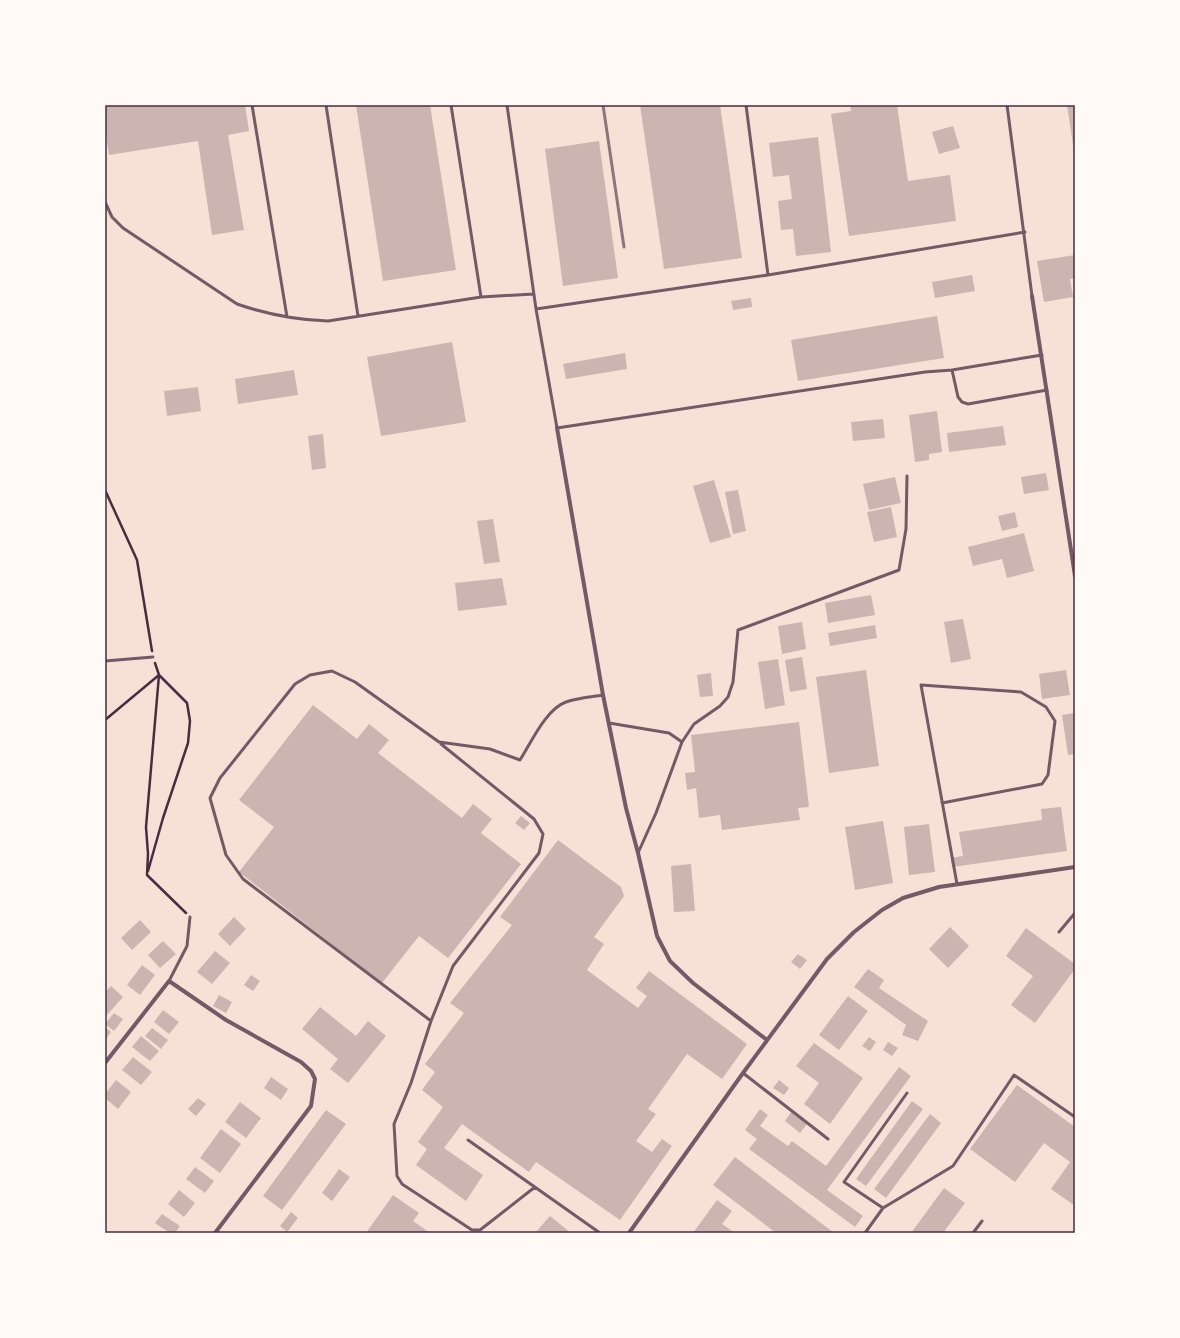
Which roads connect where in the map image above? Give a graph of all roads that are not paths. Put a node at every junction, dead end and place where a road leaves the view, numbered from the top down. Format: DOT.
graph roads {
  1 [pos="252,105"];
  2 [pos="326,105"];
  3 [pos="452,105"];
  4 [pos="507,105"];
  5 [pos="746,105"];
  6 [pos="1007,105"];
  7 [pos="105,202"];
  8 [pos="1024,232"];
  9 [pos="768,275"];
  10 [pos="534,294"];
  11 [pos="1032,296"];
  12 [pos="481,297"];
  13 [pos="536,309"];
  14 [pos="358,316"];
  15 [pos="286,317"];
  16 [pos="1042,355"];
  17 [pos="952,370"];
  18 [pos="1048,390"];
  19 [pos="557,428"];
  20 [pos="907,476"];
  21 [pos="1075,576"];
  22 [pos="153,657"];
  23 [pos="105,661"];
  24 [pos="603,695"];
  25 [pos="608,723"];
  26 [pos="440,742"];
  27 [pos="682,742"];
  28 [pos="942,803"];
  29 [pos="638,853"];
  30 [pos="1075,867"];
  31 [pos="957,884"];
  32 [pos="1075,913"];
  33 [pos="190,917"];
  34 [pos="1059,932"];
  35 [pos="169,981"];
  36 [pos="431,1021"];
  37 [pos="767,1040"];
  38 [pos="105,1063"];
  39 [pos="743,1073"];
  40 [pos="907,1093"];
  41 [pos="1075,1117"];
  42 [pos="828,1139"];
  43 [pos="468,1140"];
  44 [pos="535,1187"];
  45 [pos="883,1208"];
  46 [pos="982,1222"];
  47 [pos="215,1233"];
  48 [pos="600,1233"];
  49 [pos="629,1233"];
  50 [pos="865,1233"];
  51 [pos="973,1233"];
  1 -- 15 [label="lane"];
  2 -- 14 [label="lane"];
  3 -- 12 [label="lane"];
  4 -- 10 [label="lane"];
  5 -- 9 [label="lane"];
  6 -- 8 [label="lane"];
  7 -- 15 [label="lane"];
  8 -- 9 [label="lane"];
  8 -- 11 [label="lane"];
  9 -- 13 [label="lane"];
  10 -- 12 [label="lane"];
  10 -- 13 [label="lane"];
  11 -- 16 [label="street"];
  12 -- 14 [label="lane"];
  13 -- 19 [label="lane"];
  14 -- 15 [label="lane"];
  16 -- 17 [label="lane"];
  16 -- 18 [label="street"];
  17 -- 18 [label="lane"];
  17 -- 19 [label="lane"];
  18 -- 21 [label="street"];
  19 -- 24 [label="street"];
  20 -- 27 [label="lane"];
  22 -- 23 [label="lane"];
  24 -- 25 [label="street"];
  24 -- 26 [label="lane"];
  25 -- 27 [label="lane"];
  25 -- 29 [label="street"];
  26 -- 36 [label="lane"];
  26 -- 36 [label="lane"];
  27 -- 29 [label="lane"];
  28 -- 28 [label="lane"];
  28 -- 31 [label="lane"];
  29 -- 37 [label="street"];
  30 -- 31 [label="street"];
  31 -- 37 [label="street"];
  32 -- 34 [label="lane"];
  33 -- 35 [label="lane"];
  35 -- 38 [label="street"];
  35 -- 47 [label="street"];
  36 -- 44 [label="lane"];
  37 -- 39 [label="street"];
  39 -- 42 [label="lane"];
  39 -- 49 [label="street"];
  40 -- 45 [label="lane"];
  41 -- 45 [label="lane"];
  43 -- 44 [label="lane"];
  44 -- 48 [label="lane"];
  45 -- 50 [label="lane"];
  46 -- 51 [label="lane"];
}
